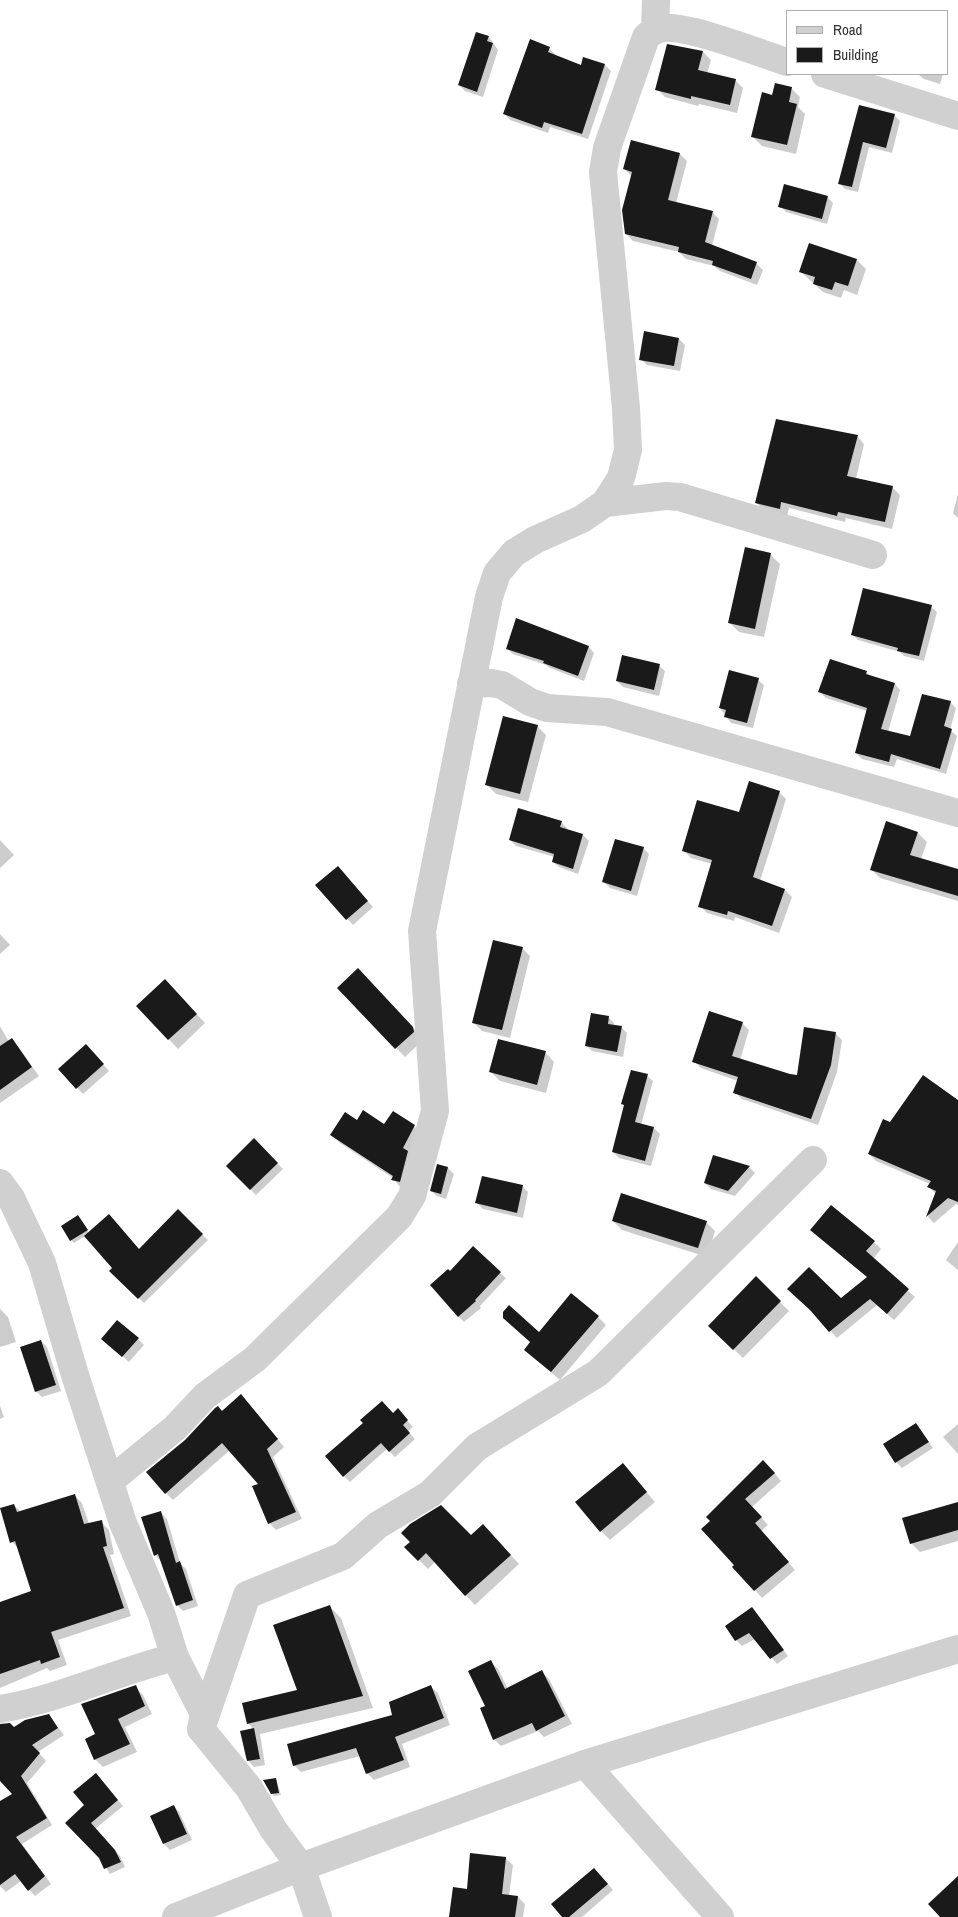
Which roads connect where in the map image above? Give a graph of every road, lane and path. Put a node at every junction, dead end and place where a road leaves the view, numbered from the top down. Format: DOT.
graph roads {
  1 [pos="656,0"];
  2 [pos="655,30"];
  3 [pos="786,62"];
  4 [pos="828,75"];
  5 [pos="958,116"];
  6 [pos="605,503"];
  7 [pos="873,555"];
  8 [pos="471,684"];
  9 [pos="958,814"];
  10 [pos="813,1160"];
  11 [pos="0,1183"];
  12 [pos="110,1481"];
  13 [pos="958,1649"];
  14 [pos="175,1657"];
  15 [pos="0,1709"];
  16 [pos="201,1729"];
  17 [pos="585,1764"];
  18 [pos="301,1866"];
  19 [pos="176,1917"];
  20 [pos="318,1917"];
  21 [pos="720,1917"];
  1 -- 2 [label="street"];
  2 -- 3 [label="street"];
  2 -- 6 [label="street"];
  4 -- 5 [label="street"];
  6 -- 7 [label="street"];
  6 -- 8 [label="street"];
  8 -- 9 [label="street"];
  8 -- 12 [label="street"];
  10 -- 16 [label="street"];
  11 -- 12 [label="street"];
  12 -- 14 [label="street"];
  13 -- 17 [label="street"];
  14 -- 15 [label="street"];
  14 -- 16 [label="street"];
  16 -- 18 [label="street"];
  17 -- 18 [label="street"];
  17 -- 21 [label="street"];
  18 -- 19 [label="street"];
  18 -- 20 [label="street"];
}
